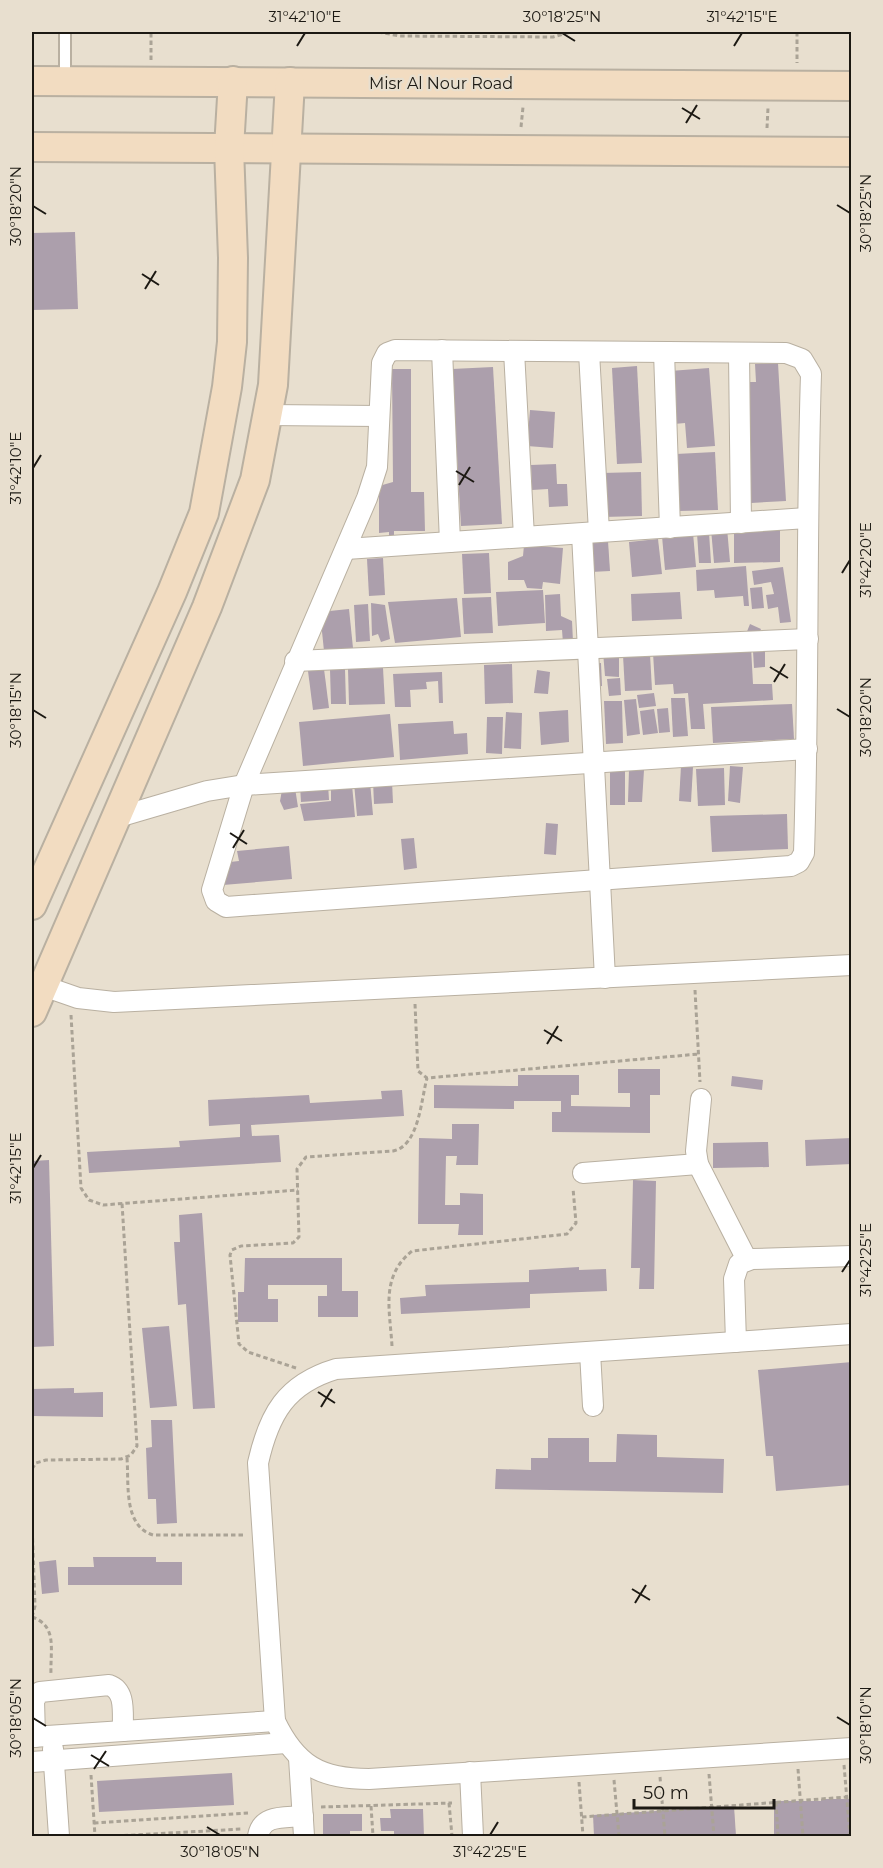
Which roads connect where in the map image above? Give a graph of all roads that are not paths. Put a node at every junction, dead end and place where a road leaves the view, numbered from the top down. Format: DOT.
graph roads {
  1 [pos="65,32"];
  2 [pos="32,81"];
  3 [pos="233,81"];
  4 [pos="65,82"];
  5 [pos="290,82"];
  6 [pos="852,86"];
  7 [pos="32,147"];
  8 [pos="287,147"];
  9 [pos="229,148"];
  10 [pos="852,152"];
  11 [pos="442,350"];
  12 [pos="514,351"];
  13 [pos="589,352"];
  14 [pos="664,352"];
  15 [pos="739,353"];
  16 [pos="267,415"];
  17 [pos="379,416"];
  18 [pos="807,518"];
  19 [pos="741,523"];
  20 [pos="670,528"];
  21 [pos="590,533"];
  22 [pos="524,537"];
  23 [pos="450,542"];
  24 [pos="346,549"];
  25 [pos="808,639"];
  26 [pos="588,650"];
  27 [pos="295,661"];
  28 [pos="807,749"];
  29 [pos="594,761"];
  30 [pos="244,785"];
  31 [pos="115,818"];
  32 [pos="600,879"];
  33 [pos="32,905"];
  34 [pos="852,965"];
  35 [pos="605,978"];
  36 [pos="35,994"];
  37 [pos="701,1099"];
  38 [pos="698,1164"];
  39 [pos="583,1173"];
  40 [pos="852,1256"];
  41 [pos="747,1260"];
  42 [pos="852,1334"];
  43 [pos="736,1342"];
  44 [pos="590,1352"];
  45 [pos="593,1406"];
  46 [pos="275,1720"];
  47 [pos="123,1731"];
  48 [pos="40,1737"];
  49 [pos="286,1743"];
  50 [pos="847,1748"];
  51 [pos="300,1758"];
  52 [pos="54,1760"];
  53 [pos="32,1762"];
  54 [pos="470,1772"];
  55 [pos="309,1815"];
  56 [pos="263,1828"];
  57 [pos="59,1836"];
  58 [pos="304,1836"];
  59 [pos="473,1836"];
  1 -- 4 [label="lane"];
  2 -- 4 [label="street, Misr Al Nour Road"];
  3 -- 4 [label="street, Misr Al Nour Road"];
  3 -- 5 [label="street, Misr Al Nour Road"];
  3 -- 9 [label="street"];
  5 -- 6 [label="street, Misr Al Nour Road"];
  5 -- 8 [label="street"];
  7 -- 9 [label="street"];
  8 -- 9 [label="street"];
  8 -- 10 [label="street"];
  8 -- 16 [label="street"];
  9 -- 33 [label="street"];
  11 -- 12 [label="street"];
  11 -- 17 [label="street"];
  11 -- 23 [label="street"];
  12 -- 13 [label="street"];
  12 -- 22 [label="street"];
  13 -- 14 [label="street"];
  13 -- 21 [label="street"];
  14 -- 15 [label="street"];
  14 -- 20 [label="street"];
  15 -- 18 [label="street"];
  15 -- 19 [label="street"];
  16 -- 17 [label="street"];
  16 -- 31 [label="street"];
  17 -- 24 [label="street"];
  18 -- 19 [label="street"];
  18 -- 25 [label="street"];
  19 -- 20 [label="street"];
  20 -- 21 [label="street"];
  21 -- 22 [label="street"];
  21 -- 26 [label="street"];
  22 -- 23 [label="street"];
  23 -- 24 [label="street"];
  24 -- 27 [label="street"];
  25 -- 26 [label="street"];
  25 -- 28 [label="street"];
  26 -- 27 [label="street"];
  26 -- 29 [label="street"];
  27 -- 30 [label="street"];
  28 -- 29 [label="street"];
  28 -- 32 [label="street"];
  29 -- 30 [label="street"];
  29 -- 32 [label="street"];
  30 -- 31 [label="street"];
  30 -- 32 [label="street"];
  31 -- 36 [label="street"];
  32 -- 35 [label="street"];
  34 -- 35 [label="street"];
  35 -- 36 [label="street"];
  37 -- 38 [label="street"];
  38 -- 39 [label="street"];
  38 -- 41 [label="street"];
  40 -- 41 [label="street"];
  41 -- 43 [label="street"];
  42 -- 43 [label="street"];
  43 -- 44 [label="street"];
  44 -- 45 [label="street"];
  44 -- 46 [label="street"];
  46 -- 47 [label="street"];
  46 -- 49 [label="street"];
  47 -- 48 [label="street"];
  47 -- 48 [label="street"];
  48 -- 52 [label="street"];
  49 -- 51 [label="street"];
  49 -- 52 [label="street"];
  50 -- 54 [label="street"];
  51 -- 54 [label="street"];
  51 -- 55 [label="street"];
  52 -- 53 [label="street"];
  52 -- 57 [label="street"];
  54 -- 59 [label="street"];
  55 -- 56 [label="street"];
  55 -- 58 [label="street"];
}
